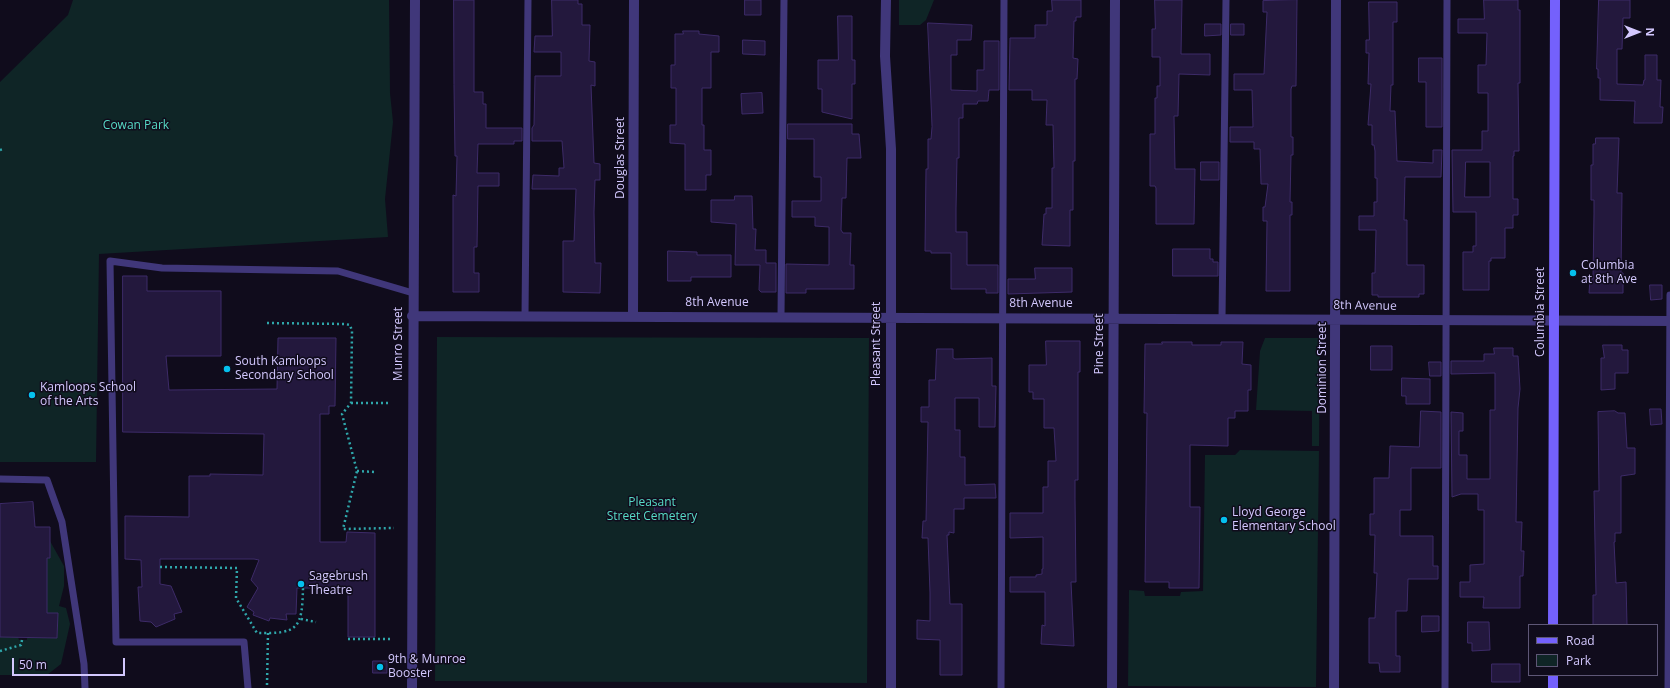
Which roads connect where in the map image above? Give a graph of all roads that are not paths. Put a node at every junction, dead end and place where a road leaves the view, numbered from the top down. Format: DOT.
graph roads {
  1 [pos="415,0"];
  2 [pos="528,0"];
  3 [pos="634,0"];
  4 [pos="784,0"];
  5 [pos="886,0"];
  6 [pos="1004,0"];
  7 [pos="1115,0"];
  8 [pos="1226,0"];
  9 [pos="1336,0"];
  10 [pos="1447,0"];
  11 [pos="1555,0"];
  12 [pos="413,293"];
  13 [pos="1670,295"];
  14 [pos="412,316"];
  15 [pos="525,316"];
  16 [pos="633,316"];
  17 [pos="781,316"];
  18 [pos="890,317"];
  19 [pos="1003,317"];
  20 [pos="1113,318"];
  21 [pos="1222,318"];
  22 [pos="1336,319"];
  23 [pos="1447,320"];
  24 [pos="1554,321"];
  25 [pos="1670,321"];
  26 [pos="0,479"];
  27 [pos="1553,624"];
  28 [pos="1553,676"];
  29 [pos="85,688"];
  30 [pos="248,688"];
  31 [pos="412,688"];
  32 [pos="891,688"];
  33 [pos="1001,688"];
  34 [pos="1112,688"];
  35 [pos="1334,688"];
  36 [pos="1445,688"];
  37 [pos="1553,688"];
  38 [pos="1668,688"];
  1 -- 12 [label="street, Munro Street"];
  2 -- 15 [label="lane"];
  3 -- 16 [label="street, Douglas Street"];
  4 -- 17 [label="lane"];
  5 -- 18 [label="street, Pleasant Street"];
  6 -- 19 [label="lane"];
  7 -- 20 [label="street, Pine Street"];
  8 -- 21 [label="lane"];
  9 -- 22 [label="street, Dominion Street"];
  10 -- 23 [label="lane"];
  11 -- 24 [label="main road, Columbia Street"];
  12 -- 14 [label="street, Munro Street"];
  12 -- 30 [label="lane"];
  13 -- 25 [label="lane"];
  14 -- 15 [label="street, 8th Avenue"];
  14 -- 31 [label="street, Munro Street"];
  15 -- 16 [label="street, 8th Avenue"];
  16 -- 17 [label="street, 8th Avenue"];
  17 -- 18 [label="street, 8th Avenue"];
  18 -- 19 [label="street, 8th Avenue"];
  18 -- 32 [label="street, Pleasant Street"];
  19 -- 20 [label="street, 8th Avenue"];
  19 -- 33 [label="lane"];
  20 -- 21 [label="street, 8th Avenue"];
  20 -- 34 [label="street, Pine Street"];
  21 -- 22 [label="street, 8th Avenue"];
  22 -- 23 [label="street, 8th Avenue"];
  22 -- 35 [label="street, Dominion Street"];
  23 -- 24 [label="street, 8th Avenue"];
  23 -- 36 [label="lane"];
  24 -- 25 [label="street, 8th Avenue"];
  24 -- 27 [label="main road, Columbia Street"];
  25 -- 38 [label="lane"];
  26 -- 29 [label="lane"];
  28 -- 37 [label="main road"];
}
